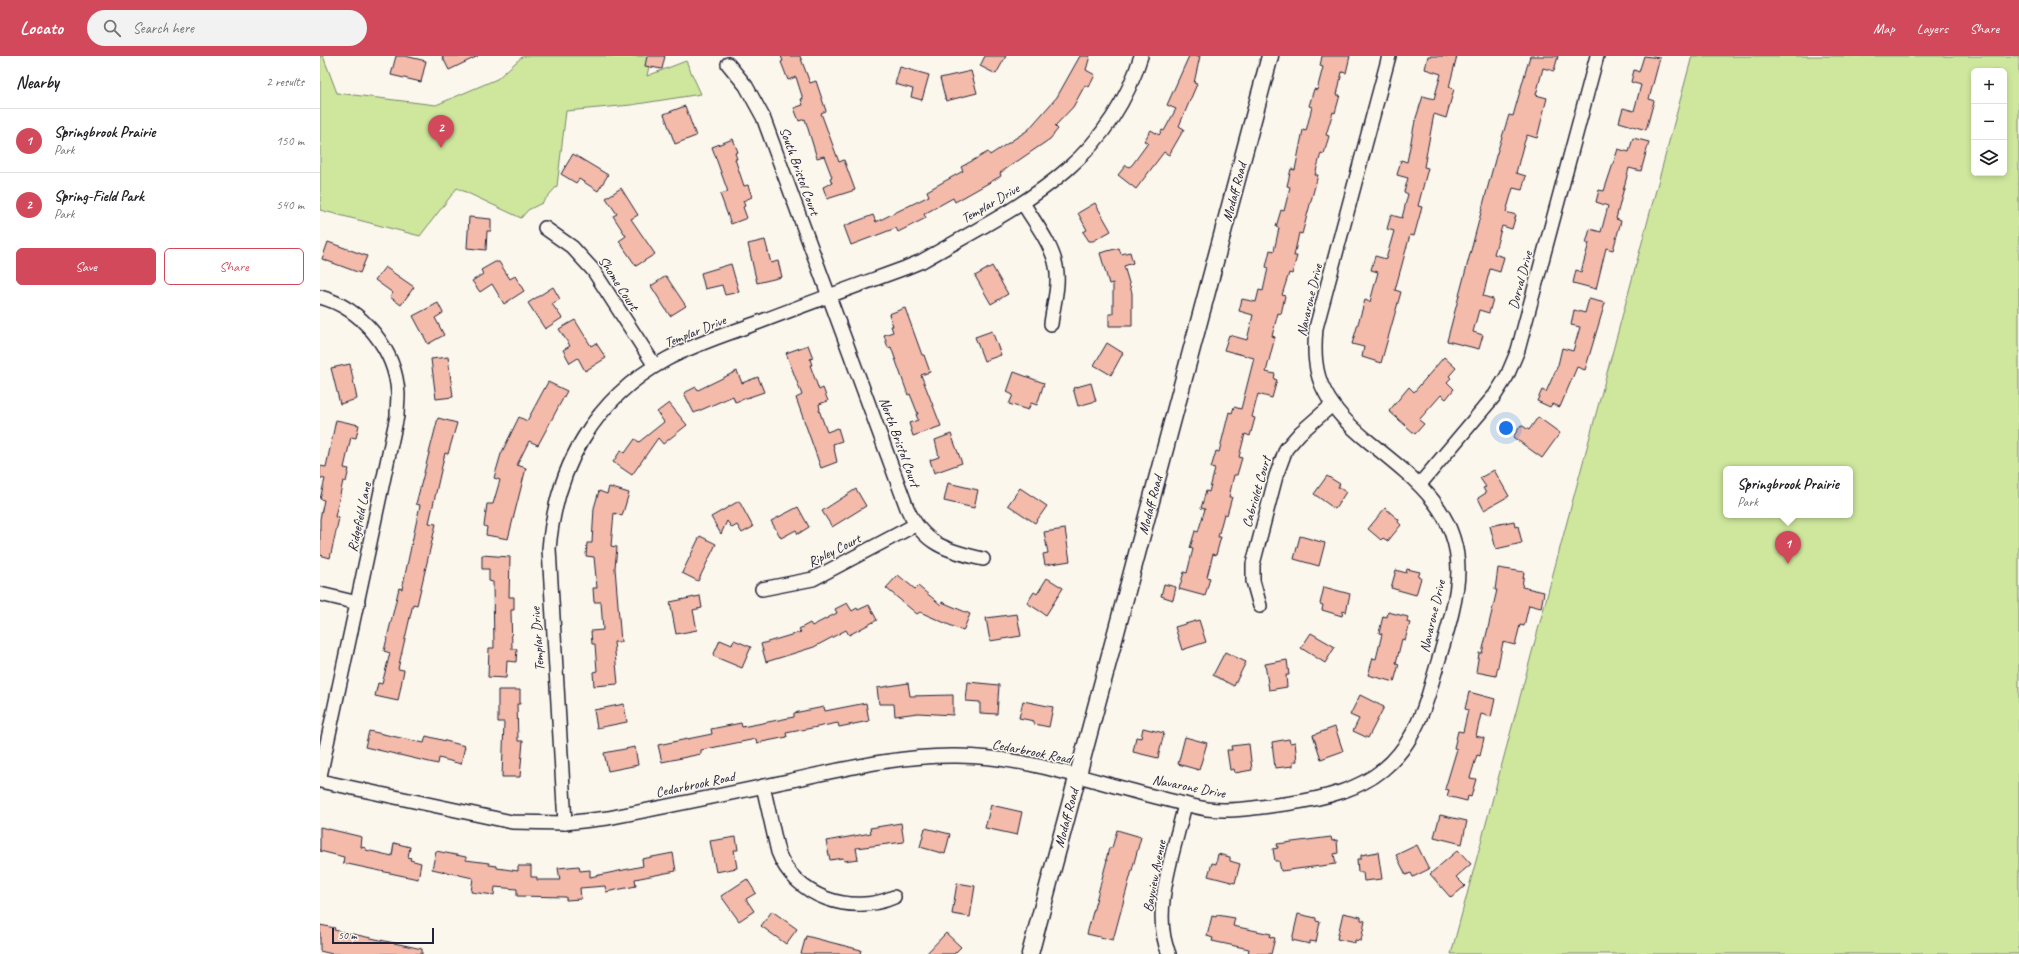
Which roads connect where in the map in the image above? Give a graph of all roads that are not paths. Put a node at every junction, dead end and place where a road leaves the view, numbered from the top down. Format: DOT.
graph roads {
  1 [pos="1141,56"];
  2 [pos="1270,56"];
  3 [pos="1389,56"];
  4 [pos="1597,56"];
  5 [pos="728,64"];
  6 [pos="1023,203"];
  7 [pos="545,228"];
  8 [pos="830,296"];
  9 [pos="320,297"];
  10 [pos="1051,324"];
  11 [pos="655,366"];
  12 [pos="1332,405"];
  13 [pos="1420,484"];
  14 [pos="915,525"];
  15 [pos="982,559"];
  16 [pos="762,589"];
  17 [pos="320,594"];
  18 [pos="358,603"];
  19 [pos="1260,606"];
  20 [pos="320,776"];
  21 [pos="1078,776"];
  22 [pos="320,781"];
  23 [pos="763,786"];
  24 [pos="1185,804"];
  25 [pos="565,823"];
  26 [pos="894,897"];
  27 [pos="1030,954"];
  28 [pos="1170,954"];
  1 -- 6 [label="street, Templar Drive"];
  2 -- 21 [label="street, Modaff Road"];
  3 -- 12 [label="street, Navarone Drive"];
  4 -- 13 [label="street, Dorval Drive"];
  5 -- 8 [label="street, South Bristol Court"];
  6 -- 8 [label="street, Templar Drive"];
  6 -- 10 [label="street"];
  7 -- 11 [label="street, Shome Court"];
  8 -- 11 [label="street, Templar Drive"];
  8 -- 14 [label="street, North Bristol Court"];
  9 -- 18 [label="street, Ridgefield Lane"];
  11 -- 25 [label="street, Templar Drive"];
  12 -- 13 [label="street, Navarone Drive"];
  12 -- 19 [label="street, Cabriolet Court"];
  13 -- 24 [label="street, Navarone Drive"];
  14 -- 15 [label="street, North Bristol Court"];
  14 -- 16 [label="street, Ripley Court"];
  17 -- 18 [label="street"];
  18 -- 20 [label="street, Ridgefield Lane"];
  21 -- 23 [label="street, Cedarbrook Road"];
  21 -- 24 [label="street, Navarone Drive"];
  21 -- 27 [label="street, Modaff Road"];
  22 -- 25 [label="street, Cedarbrook Road"];
  23 -- 25 [label="street, Cedarbrook Road"];
  23 -- 26 [label="street"];
  24 -- 28 [label="street, Bayview Avenue"];
}
